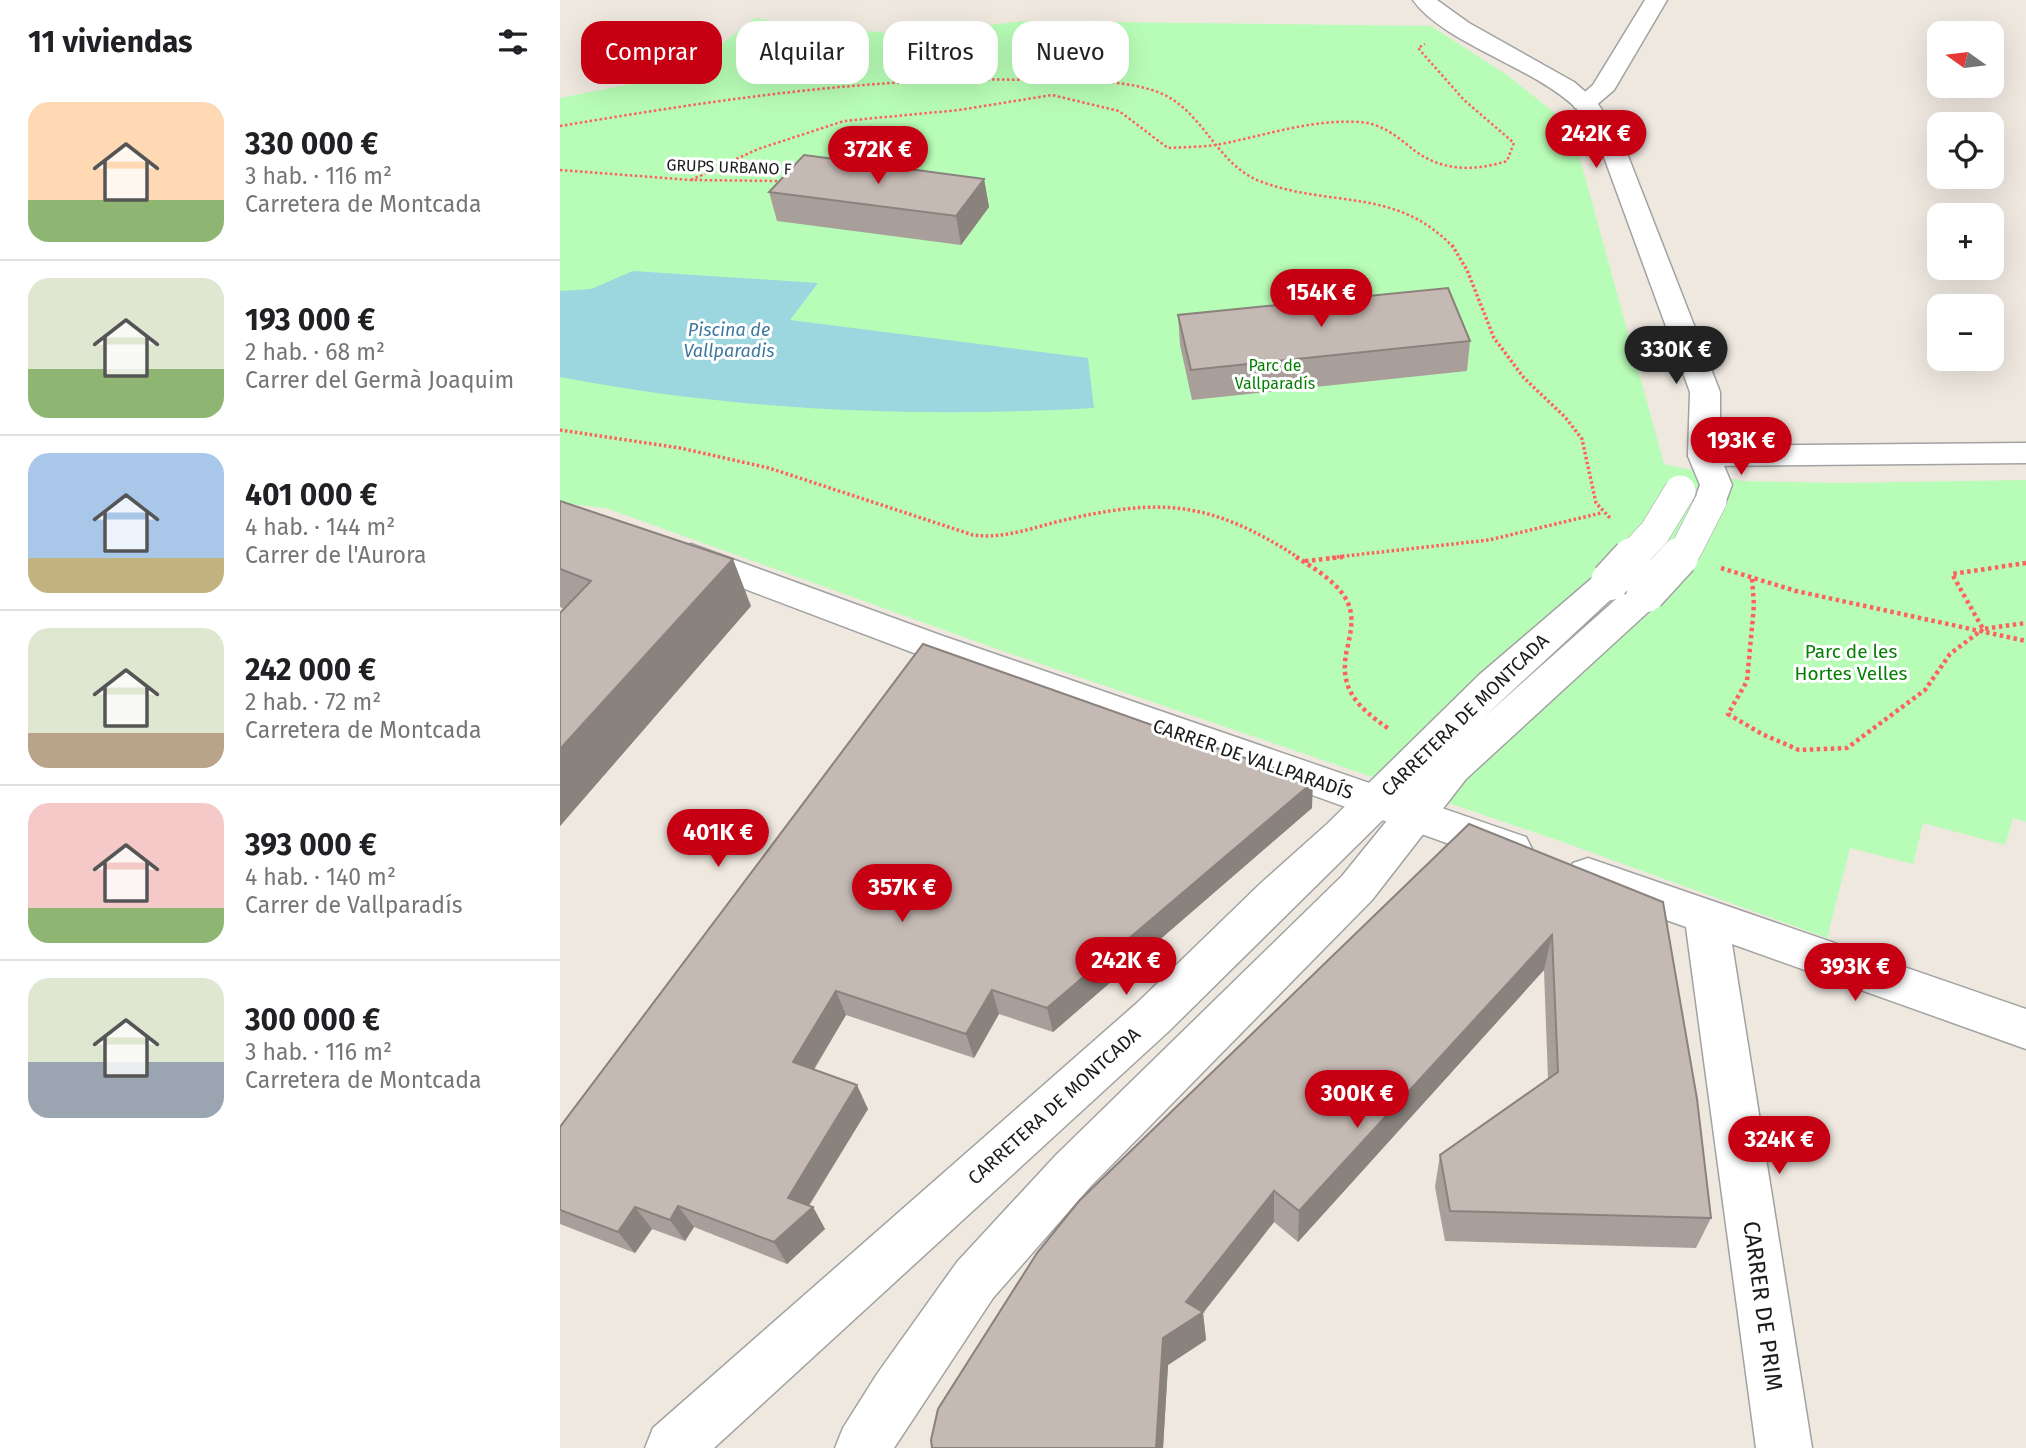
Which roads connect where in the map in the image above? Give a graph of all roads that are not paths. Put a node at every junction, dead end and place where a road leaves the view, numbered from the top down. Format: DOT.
graph roads {
  1 [pos="1424,0"];
  2 [pos="1656,0"];
  3 [pos="1584,103"];
  4 [pos="2026,453"];
  5 [pos="1704,456"];
  6 [pos="659,544"];
  7 [pos="1628,587"];
  8 [pos="927,644"];
  9 [pos="902,677"];
  10 [pos="1394,808"];
  11 [pos="1706,915"];
  12 [pos="2026,1030"];
  13 [pos="673,1448"];
  14 [pos="863,1448"];
  15 [pos="1784,1448"];
  1 -- 3 [label="street"];
  2 -- 3 [label="street"];
  3 -- 5 [label="street"];
  4 -- 5 [label="street"];
  5 -- 7 [label="street, bridge"];
  6 -- 8 [label="street, CARRER DE VALLPARADÍS"];
  7 -- 10 [label="street, CARRETERA DE MONTCADA"];
  7 -- 10 [label="street, CARRETERA DE MONTCADA"];
  8 -- 9 [label="street"];
  8 -- 10 [label="street, CARRER DE VALLPARADÍS"];
  10 -- 11 [label="street, CARRER DE VALLPARADÍS"];
  10 -- 13 [label="street, CARRETERA DE MONTCADA"];
  10 -- 14 [label="street, CARRETERA DE MONTCADA"];
  11 -- 12 [label="street, CARRER DE VALLPARADÍS"];
  11 -- 15 [label="street, CARRER DE PRIM"];
}
